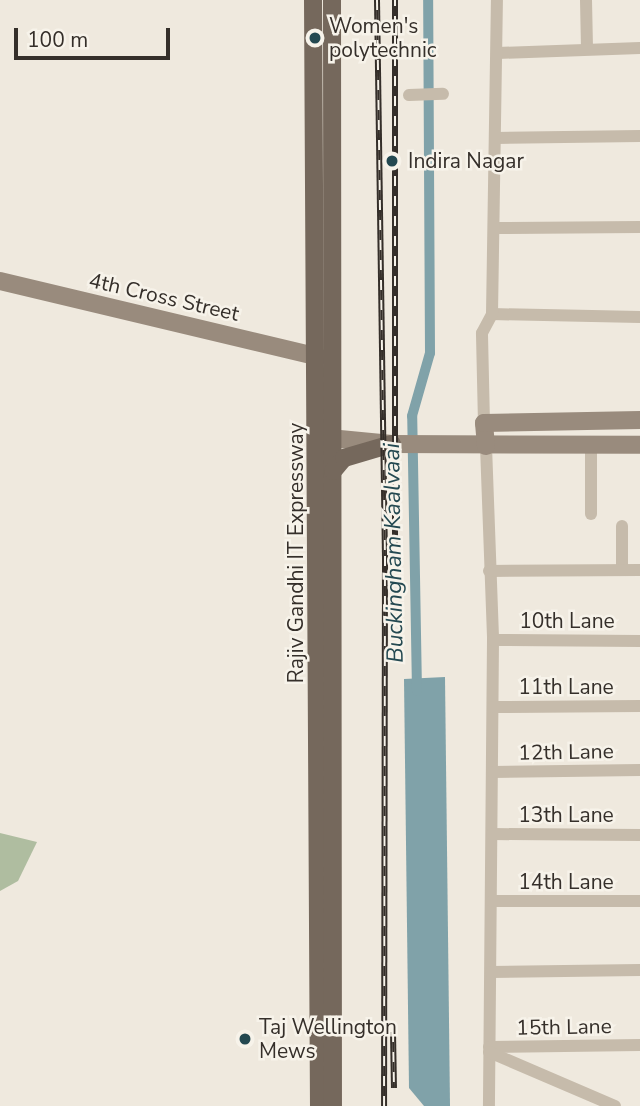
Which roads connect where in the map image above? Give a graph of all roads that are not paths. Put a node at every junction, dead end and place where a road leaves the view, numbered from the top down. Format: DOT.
graph roads {
  1 [pos="313,0"];
  2 [pos="332,0"];
  3 [pos="497,0"];
  4 [pos="586,0"];
  5 [pos="640,48"];
  6 [pos="587,49"];
  7 [pos="498,52"];
  8 [pos="443,94"];
  9 [pos="409,95"];
  10 [pos="640,136"];
  11 [pos="496,138"];
  12 [pos="640,227"];
  13 [pos="494,228"];
  14 [pos="0,281"];
  15 [pos="492,314"];
  16 [pos="640,317"];
  17 [pos="318,357"];
  18 [pos="640,420"];
  19 [pos="484,423"];
  20 [pos="326,437"];
  21 [pos="591,443"];
  22 [pos="393,444"];
  23 [pos="640,445"];
  24 [pos="486,446"];
  25 [pos="334,471"];
  26 [pos="591,514"];
  27 [pos="622,526"];
  28 [pos="622,570"];
  29 [pos="640,570"];
  30 [pos="489,571"];
  31 [pos="493,640"];
  32 [pos="640,641"];
  33 [pos="640,706"];
  34 [pos="493,707"];
  35 [pos="640,770"];
  36 [pos="493,772"];
  37 [pos="492,835"];
  38 [pos="640,835"];
  39 [pos="492,901"];
  40 [pos="640,901"];
  41 [pos="640,970"];
  42 [pos="491,972"];
  43 [pos="640,1045"];
  44 [pos="489,1050"];
  45 [pos="319,1106"];
  46 [pos="334,1106"];
  47 [pos="489,1106"];
  48 [pos="615,1106"];
  1 -- 17 [label="main road, Rajiv Gandhi IT Expressway"];
  2 -- 20 [label="main road, Rajiv Gandhi IT Expressway"];
  3 -- 7 [label="street"];
  4 -- 6 [label="street"];
  5 -- 6 [label="street"];
  6 -- 7 [label="street"];
  7 -- 11 [label="street"];
  8 -- 9 [label="street"];
  10 -- 11 [label="street"];
  11 -- 13 [label="street"];
  12 -- 13 [label="street"];
  13 -- 15 [label="street"];
  14 -- 17 [label="street, 4th Cross Street"];
  15 -- 16 [label="street"];
  15 -- 19 [label="street"];
  17 -- 20 [label="main road, Rajiv Gandhi IT Expressway"];
  18 -- 19 [label="street"];
  19 -- 24 [label="street"];
  20 -- 22 [label="street"];
  20 -- 25 [label="main road, Rajiv Gandhi IT Expressway"];
  20 -- 45 [label="main road, Rajiv Gandhi IT Expressway"];
  21 -- 23 [label="street"];
  21 -- 24 [label="street"];
  21 -- 26 [label="street"];
  22 -- 24 [label="street"];
  22 -- 25 [label="main road"];
  24 -- 30 [label="street"];
  25 -- 46 [label="main road, Rajiv Gandhi IT Expressway"];
  27 -- 28 [label="street"];
  28 -- 29 [label="street"];
  28 -- 30 [label="street"];
  30 -- 31 [label="street"];
  31 -- 32 [label="street, 10th Lane"];
  31 -- 34 [label="street"];
  33 -- 34 [label="street, 11th Lane"];
  34 -- 36 [label="street"];
  35 -- 36 [label="street, 12th Lane"];
  36 -- 37 [label="street"];
  37 -- 38 [label="street, 13th Lane"];
  37 -- 39 [label="street"];
  39 -- 40 [label="street, 14th Lane"];
  39 -- 42 [label="street"];
  41 -- 42 [label="street"];
  42 -- 44 [label="street"];
  43 -- 44 [label="street, 15th Lane"];
  44 -- 47 [label="street"];
  44 -- 48 [label="street"];
}
